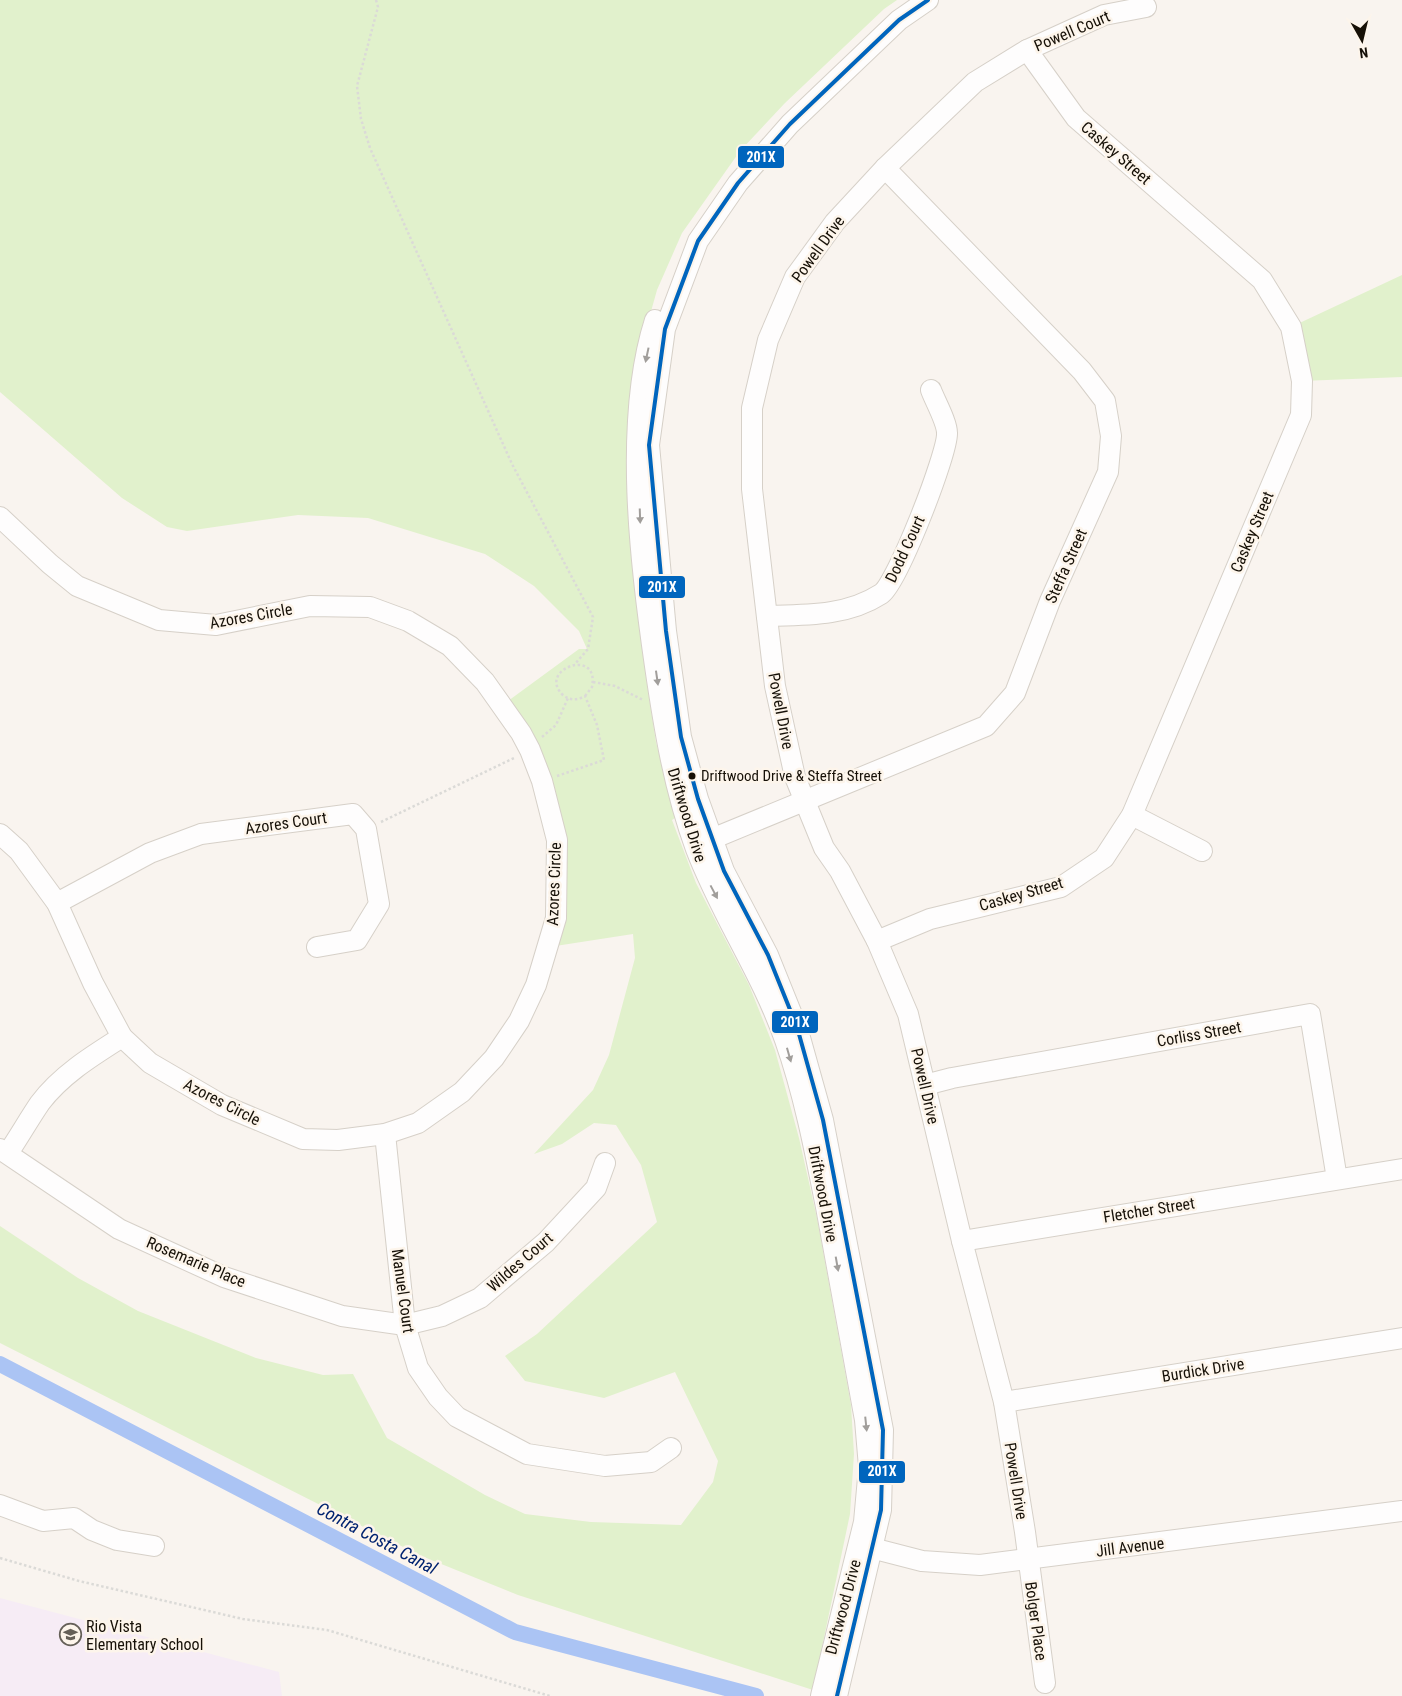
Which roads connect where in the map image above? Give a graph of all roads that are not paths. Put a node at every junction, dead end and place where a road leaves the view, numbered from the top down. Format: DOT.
graph roads {
  1 [pos="909,0"];
  2 [pos="928,0"];
  3 [pos="1146,7"];
  4 [pos="1027,50"];
  5 [pos="885,168"];
  6 [pos="931,390"];
  7 [pos="0,518"];
  8 [pos="767,616"];
  9 [pos="803,801"];
  10 [pos="1132,815"];
  11 [pos="0,834"];
  12 [pos="713,837"];
  13 [pos="695,847"];
  14 [pos="1202,851"];
  15 [pos="57,903"];
  16 [pos="877,941"];
  17 [pos="317,947"];
  18 [pos="122,1037"];
  19 [pos="925,1085"];
  20 [pos="385,1134"];
  21 [pos="4,1151"];
  22 [pos="605,1163"];
  23 [pos="1402,1169"];
  24 [pos="1337,1179"];
  25 [pos="962,1241"];
  26 [pos="405,1325"];
  27 [pos="1402,1338"];
  28 [pos="1004,1402"];
  29 [pos="670,1448"];
  30 [pos="0,1505"];
  31 [pos="1402,1511"];
  32 [pos="154,1546"];
  33 [pos="866,1546"];
  34 [pos="1028,1560"];
  35 [pos="1044,1683"];
  36 [pos="826,1695"];
  1 -- 13 [label="street, Driftwood Drive, one-way"];
  2 -- 12 [label="street, Driftwood Drive"];
  3 -- 4 [label="street, Powell Court"];
  4 -- 5 [label="street, Powell Drive"];
  4 -- 10 [label="street, Caskey Street"];
  5 -- 8 [label="street, Powell Drive"];
  5 -- 9 [label="street, Steffa Street"];
  6 -- 8 [label="street, Dodd Court"];
  7 -- 20 [label="street, Azores Circle"];
  8 -- 9 [label="street, Powell Drive"];
  9 -- 12 [label="street, Steffa Street"];
  9 -- 16 [label="street, Powell Drive"];
  10 -- 14 [label="street"];
  10 -- 16 [label="street, Caskey Street"];
  11 -- 15 [label="street, Azores Circle"];
  12 -- 13 [label="street, Steffa Street"];
  12 -- 33 [label="street, Driftwood Drive"];
  13 -- 33 [label="street, Driftwood Drive, one-way"];
  15 -- 17 [label="street, Azores Court"];
  15 -- 18 [label="street, Azores Circle"];
  16 -- 19 [label="street, Powell Drive"];
  18 -- 20 [label="street, Azores Circle"];
  18 -- 21 [label="street"];
  19 -- 24 [label="street, Corliss Street"];
  19 -- 25 [label="street, Powell Drive"];
  20 -- 26 [label="street, Manuel Court"];
  21 -- 26 [label="street, Rosemarie Place"];
  22 -- 26 [label="street, Wildes Court"];
  23 -- 24 [label="street, Fletcher Street"];
  24 -- 25 [label="street, Fletcher Street"];
  25 -- 28 [label="street, Powell Drive"];
  26 -- 29 [label="street, Manuel Court"];
  27 -- 28 [label="street, Burdick Drive"];
  28 -- 34 [label="street, Powell Drive"];
  30 -- 32 [label="street"];
  31 -- 34 [label="street, Jill Avenue"];
  33 -- 34 [label="street, Jill Avenue"];
  33 -- 36 [label="street, Driftwood Drive"];
  34 -- 35 [label="street, Bolger Place"];
}
